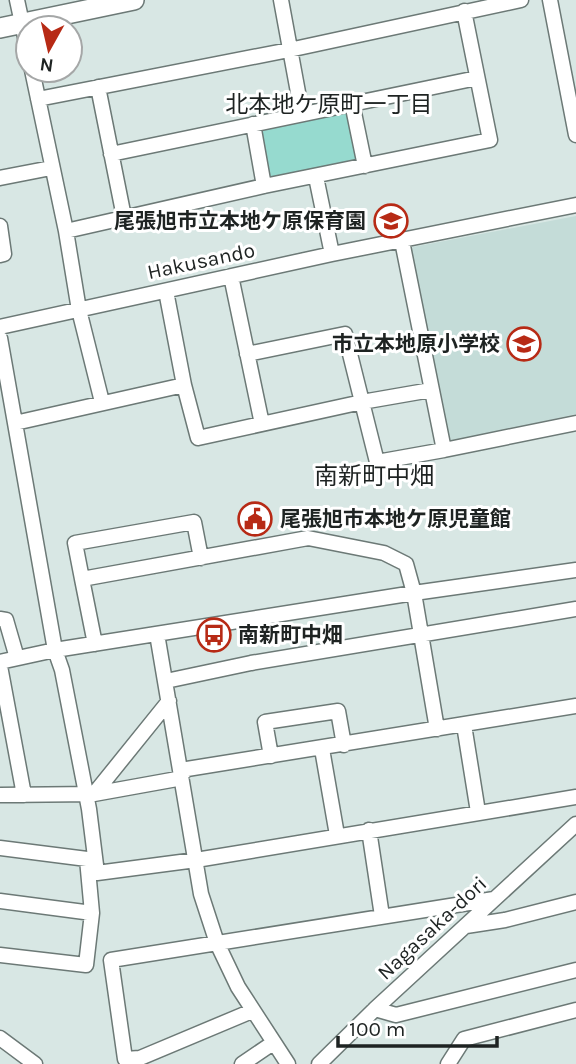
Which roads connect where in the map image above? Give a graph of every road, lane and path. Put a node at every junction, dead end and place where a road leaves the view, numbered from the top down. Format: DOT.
graph roads {
  1 [pos="79,0"];
  2 [pos="134,0"];
  3 [pos="281,0"];
  4 [pos="520,0"];
  5 [pos="550,0"];
  6 [pos="464,11"];
  7 [pos="20,12"];
  8 [pos="0,17"];
  9 [pos="0,29"];
  10 [pos="289,50"];
  11 [pos="477,78"];
  12 [pos="35,84"];
  13 [pos="98,87"];
  14 [pos="38,99"];
  15 [pos="352,103"];
  16 [pos="302,114"];
  17 [pos="253,124"];
  18 [pos="576,135"];
  19 [pos="111,154"];
  20 [pos="365,166"];
  21 [pos="51,168"];
  22 [pos="316,177"];
  23 [pos="0,178"];
  24 [pos="264,186"];
  25 [pos="576,205"];
  26 [pos="124,217"];
  27 [pos="0,226"];
  28 [pos="66,231"];
  29 [pos="402,241"];
  30 [pos="332,254"];
  31 [pos="0,255"];
  32 [pos="231,276"];
  33 [pos="166,290"];
  34 [pos="79,310"];
  35 [pos="0,327"];
  36 [pos="0,338"];
  37 [pos="247,354"];
  38 [pos="184,385"];
  39 [pos="431,390"];
  40 [pos="102,402"];
  41 [pos="362,402"];
  42 [pos="15,423"];
  43 [pos="576,423"];
  44 [pos="262,424"];
  45 [pos="444,450"];
  46 [pos="201,558"];
  47 [pos="576,570"];
  48 [pos="82,579"];
  49 [pos="414,593"];
  50 [pos="576,609"];
  51 [pos="0,619"];
  52 [pos="158,634"];
  53 [pos="420,636"];
  54 [pos="95,644"];
  55 [pos="55,650"];
  56 [pos="17,658"];
  57 [pos="0,664"];
  58 [pos="166,681"];
  59 [pos="169,701"];
  60 [pos="576,706"];
  61 [pos="464,725"];
  62 [pos="437,729"];
  63 [pos="344,745"];
  64 [pos="322,749"];
  65 [pos="271,756"];
  66 [pos="182,773"];
  67 [pos="0,795"];
  68 [pos="24,795"];
  69 [pos="90,795"];
  70 [pos="576,797"];
  71 [pos="478,812"];
  72 [pos="576,824"];
  73 [pos="369,830"];
  74 [pos="337,835"];
  75 [pos="0,848"];
  76 [pos="196,860"];
  77 [pos="92,869"];
  78 [pos="494,900"];
  79 [pos="0,901"];
  80 [pos="576,902"];
  81 [pos="92,913"];
  82 [pos="382,916"];
  83 [pos="466,926"];
  84 [pos="218,943"];
  85 [pos="0,955"];
  86 [pos="576,970"];
  87 [pos="375,1009"];
  88 [pos="576,1010"];
  89 [pos="252,1011"];
  90 [pos="0,1038"];
  91 [pos="273,1043"];
  92 [pos="0,1045"];
  93 [pos="24,1064"];
  94 [pos="35,1064"];
  95 [pos="242,1064"];
  96 [pos="288,1064"];
  97 [pos="319,1064"];
  98 [pos="448,1064"];
  1 -- 7 [label="highway"];
  2 -- 7 [label="highway"];
  3 -- 10 [label="street"];
  4 -- 6 [label="street"];
  5 -- 18 [label="street"];
  6 -- 10 [label="street"];
  6 -- 11 [label="street"];
  7 -- 8 [label="highway"];
  7 -- 9 [label="highway"];
  10 -- 13 [label="street"];
  10 -- 16 [label="street"];
  11 -- 15 [label="street"];
  11 -- 20 [label="street"];
  12 -- 14 [label="street"];
  13 -- 14 [label="street"];
  13 -- 19 [label="street"];
  14 -- 21 [label="street"];
  15 -- 16 [label="street"];
  15 -- 20 [label="street"];
  16 -- 17 [label="street"];
  17 -- 19 [label="street"];
  17 -- 24 [label="street"];
  19 -- 26 [label="street"];
  20 -- 22 [label="street"];
  21 -- 23 [label="street"];
  21 -- 28 [label="street"];
  22 -- 24 [label="street"];
  22 -- 30 [label="street"];
  24 -- 26 [label="street"];
  25 -- 29 [label="street, Hakusando"];
  26 -- 28 [label="street"];
  27 -- 31 [label="street"];
  28 -- 34 [label="street"];
  29 -- 30 [label="street, Hakusando"];
  29 -- 39 [label="street"];
  30 -- 32 [label="street, Hakusando"];
  32 -- 33 [label="street, Hakusando"];
  32 -- 37 [label="street"];
  33 -- 34 [label="street, Hakusando"];
  33 -- 38 [label="street"];
  34 -- 35 [label="street, Hakusando"];
  34 -- 40 [label="street"];
  36 -- 42 [label="street"];
  37 -- 41 [label="street"];
  37 -- 44 [label="street"];
  38 -- 40 [label="street"];
  38 -- 44 [label="street"];
  39 -- 41 [label="street"];
  39 -- 45 [label="street"];
  40 -- 42 [label="street"];
  41 -- 44 [label="street"];
  41 -- 45 [label="street"];
  42 -- 55 [label="street"];
  43 -- 45 [label="street"];
  46 -- 48 [label="street"];
  46 -- 48 [label="street"];
  46 -- 49 [label="street"];
  47 -- 49 [label="street"];
  48 -- 54 [label="street"];
  49 -- 52 [label="street"];
  49 -- 53 [label="street"];
  50 -- 53 [label="street"];
  51 -- 56 [label="street"];
  52 -- 54 [label="street"];
  52 -- 58 [label="street"];
  53 -- 58 [label="street"];
  53 -- 62 [label="street"];
  54 -- 55 [label="street"];
  55 -- 56 [label="street"];
  55 -- 69 [label="street"];
  56 -- 57 [label="street"];
  57 -- 68 [label="street"];
  58 -- 59 [label="street"];
  59 -- 66 [label="street"];
  59 -- 69 [label="street"];
  60 -- 61 [label="street"];
  61 -- 62 [label="street"];
  61 -- 71 [label="street"];
  62 -- 63 [label="street"];
  63 -- 64 [label="street"];
  63 -- 65 [label="street"];
  64 -- 65 [label="street"];
  64 -- 74 [label="street"];
  65 -- 66 [label="street"];
  66 -- 69 [label="street"];
  66 -- 76 [label="street"];
  67 -- 68 [label="street"];
  68 -- 69 [label="street"];
  69 -- 77 [label="street"];
  70 -- 71 [label="street"];
  71 -- 73 [label="street"];
  72 -- 78 [label="street, Nagasaka-dori"];
  73 -- 74 [label="street"];
  73 -- 82 [label="street"];
  74 -- 76 [label="street"];
  75 -- 77 [label="street"];
  76 -- 77 [label="street"];
  76 -- 84 [label="street"];
  77 -- 81 [label="street"];
  78 -- 82 [label="street"];
  78 -- 83 [label="street, Nagasaka-dori"];
  79 -- 81 [label="street"];
  80 -- 83 [label="street"];
  81 -- 85 [label="street"];
  82 -- 84 [label="street"];
  83 -- 87 [label="street, Nagasaka-dori"];
  84 -- 89 [label="street"];
  84 -- 89 [label="street"];
  86 -- 87 [label="street"];
  87 -- 97 [label="street, Nagasaka-dori"];
  88 -- 98 [label="street"];
  89 -- 91 [label="street"];
  90 -- 94 [label="street"];
  91 -- 95 [label="street"];
  91 -- 96 [label="street"];
  92 -- 93 [label="street"];
}
